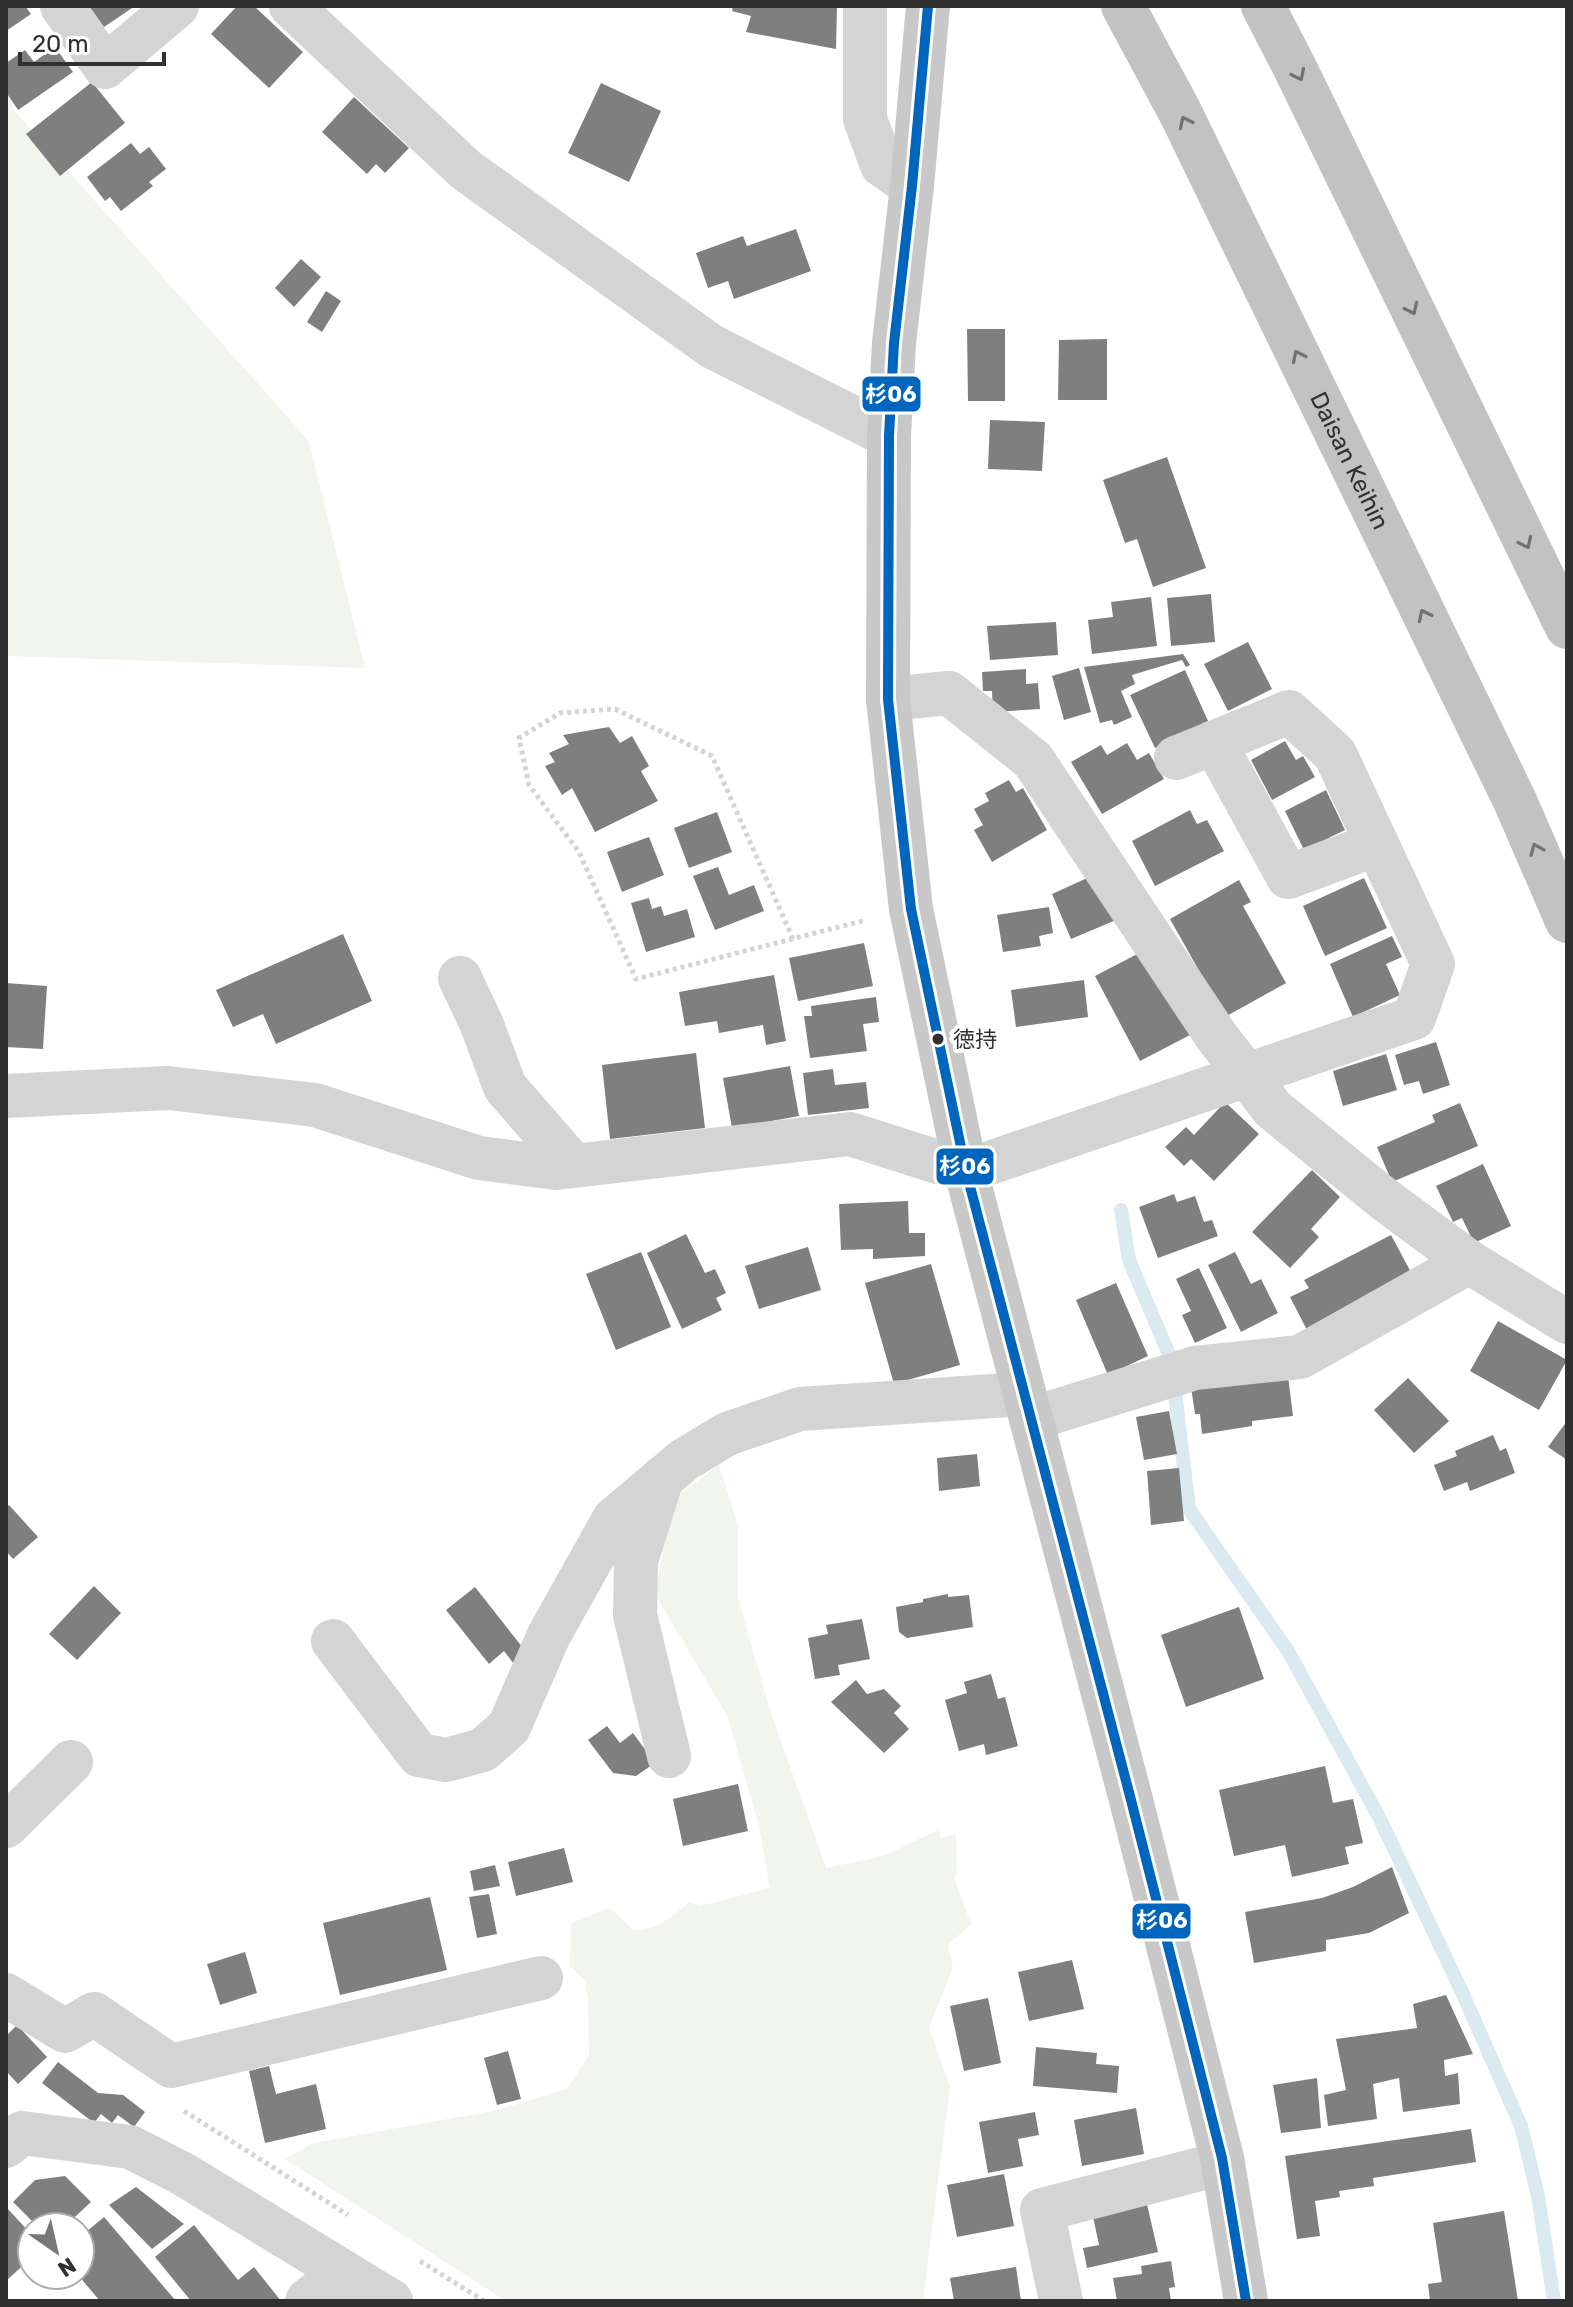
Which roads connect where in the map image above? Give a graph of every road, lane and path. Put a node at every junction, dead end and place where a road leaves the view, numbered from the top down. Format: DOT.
graph roads {
  1 [pos="62,6"];
  2 [pos="177,6"];
  3 [pos="291,6"];
  4 [pos="865,6"];
  5 [pos="928,6"];
  6 [pos="1123,6"];
  7 [pos="1263,6"];
  8 [pos="912,186"];
  9 [pos="889,436"];
  10 [pos="1567,627"];
  11 [pos="888,699"];
  12 [pos="1377,844"];
  13 [pos="911,909"];
  14 [pos="1567,921"];
  15 [pos="793,939"];
  16 [pos="460,978"];
  17 [pos="1246,1077"];
  18 [pos="6,1096"];
  19 [pos="573,1165"];
  20 [pos="966,1171"];
  21 [pos="1469,1262"];
  22 [pos="1567,1322"];
  23 [pos="1028,1406"];
  24 [pos="662,1478"];
  25 [pos="333,1641"];
  26 [pos="669,1756"];
  27 [pos="71,1762"];
  28 [pos="6,1826"];
  29 [pos="541,1978"];
  30 [pos="6,1995"];
  31 [pos="180,2110"];
  32 [pos="6,2146"];
  33 [pos="1223,2163"];
  34 [pos="352,2218"];
  35 [pos="418,2259"];
  36 [pos="343,2272"];
  37 [pos="307,2301"];
  38 [pos="391,2301"];
  39 [pos="484,2301"];
  40 [pos="1061,2301"];
  41 [pos="1246,2301"];
  1 -- 2 [label="street"];
  3 -- 9 [label="street"];
  4 -- 8 [label="street"];
  5 -- 8 [label="main road"];
  14 -- 6 [label="highway, Daisan Keihin, one-way"];
  7 -- 10 [label="highway, one-way"];
  8 -- 9 [label="main road"];
  9 -- 11 [label="main road"];
  11 -- 13 [label="main road"];
  11 -- 17 [label="street"];
  12 -- 12 [label="street"];
  12 -- 17 [label="street"];
  13 -- 15 [label="path"];
  13 -- 20 [label="main road"];
  15 -- 15 [label="path"];
  16 -- 19 [label="street"];
  17 -- 20 [label="street"];
  17 -- 21 [label="street"];
  18 -- 19 [label="street"];
  19 -- 20 [label="street"];
  20 -- 23 [label="main road"];
  21 -- 22 [label="street"];
  21 -- 23 [label="street"];
  23 -- 24 [label="street"];
  23 -- 33 [label="main road"];
  24 -- 25 [label="street"];
  24 -- 26 [label="street"];
  27 -- 28 [label="street"];
  29 -- 30 [label="street"];
  31 -- 34 [label="path"];
  32 -- 36 [label="street"];
  33 -- 40 [label="street"];
  33 -- 41 [label="main road"];
  35 -- 39 [label="path"];
  36 -- 37 [label="street"];
  36 -- 38 [label="street"];
}
